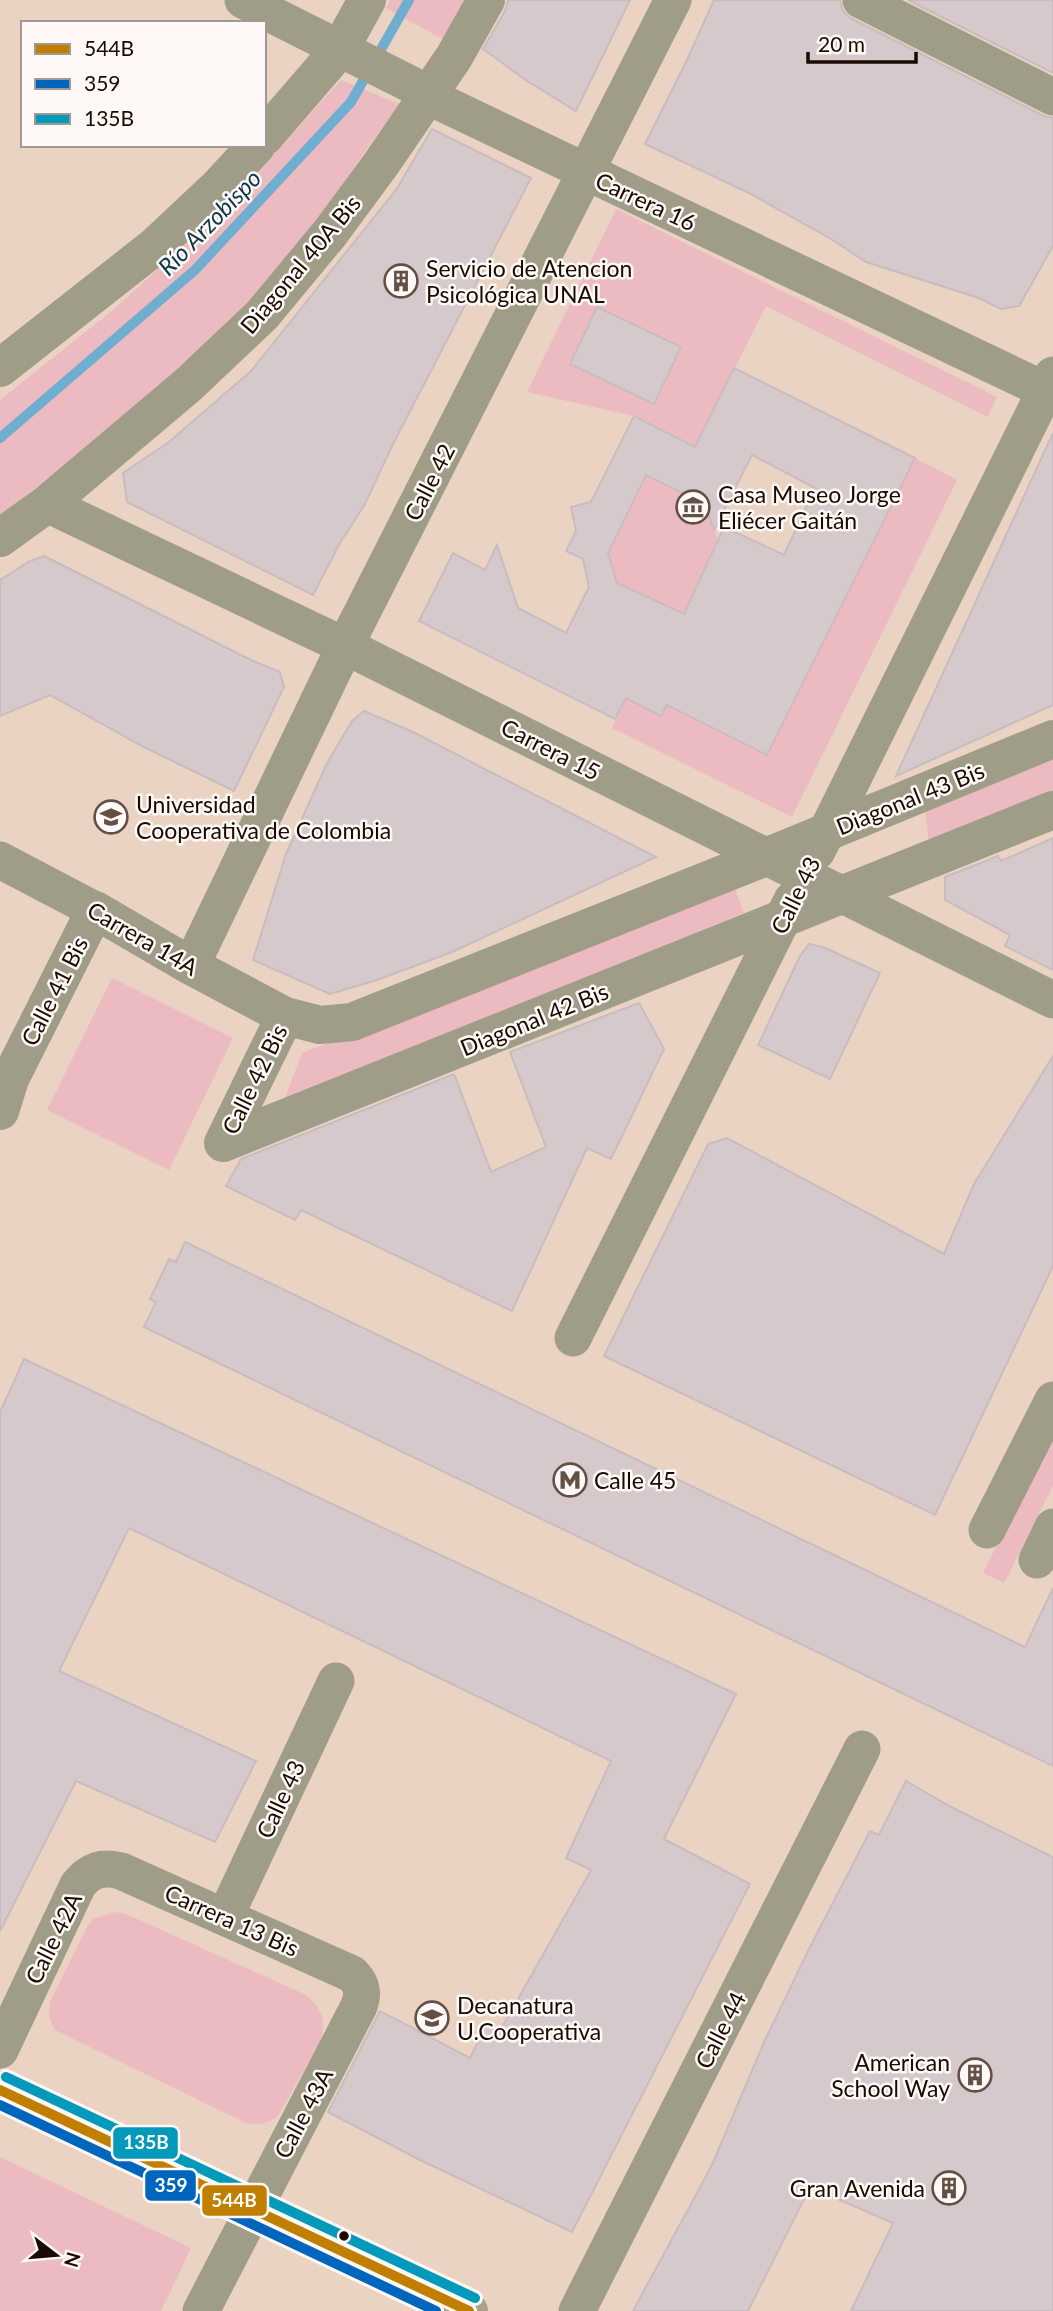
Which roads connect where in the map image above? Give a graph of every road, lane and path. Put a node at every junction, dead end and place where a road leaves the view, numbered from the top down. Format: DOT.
graph roads {
  1 [pos="243,0"];
  2 [pos="368,0"];
  3 [pos="486,0"];
  4 [pos="673,0"];
  5 [pos="861,0"];
  6 [pos="346,52"];
  7 [pos="425,92"];
  8 [pos="1053,97"];
  9 [pos="266,135"];
  10 [pos="255,147"];
  11 [pos="585,173"];
  12 [pos="0,368"];
  13 [pos="1051,387"];
  14 [pos="47,504"];
  15 [pos="0,538"];
  16 [pos="345,646"];
  17 [pos="1053,739"];
  18 [pos="1053,810"];
  19 [pos="827,832"];
  20 [pos="766,857"];
  21 [pos="0,860"];
  22 [pos="804,876"];
  23 [pos="845,895"];
  24 [pos="95,910"];
  25 [pos="783,920"];
  26 [pos="191,966"];
  27 [pos="1053,1000"];
  28 [pos="285,1016"];
  29 [pos="0,1111"];
  30 [pos="223,1143"];
  31 [pos="573,1338"];
  32 [pos="1053,1400"];
  33 [pos="1053,1527"];
  34 [pos="987,1530"];
  35 [pos="1037,1560"];
  36 [pos="336,1681"];
  37 [pos="863,1749"];
  38 [pos="95,1870"];
  39 [pos="225,1917"];
  40 [pos="362,1987"];
  41 [pos="0,2050"];
  42 [pos="0,2090"];
  43 [pos="253,2209"];
  44 [pos="201,2311"];
  45 [pos="469,2311"];
  46 [pos="577,2311"];
  1 -- 6 [label="street, Carrera 16"];
  2 -- 6 [label="street"];
  3 -- 7 [label="street, Diagonal 40A Bis"];
  4 -- 11 [label="street, Calle 42"];
  5 -- 8 [label="street"];
  6 -- 7 [label="street, Carrera 16"];
  6 -- 9 [label="street"];
  7 -- 11 [label="street, Carrera 16"];
  7 -- 14 [label="street, Diagonal 40A Bis"];
  10 -- 12 [label="street"];
  11 -- 13 [label="street, Carrera 16"];
  11 -- 16 [label="street, Calle 42"];
  13 -- 19 [label="street, Calle 43"];
  14 -- 15 [label="street, Diagonal 40A Bis"];
  14 -- 16 [label="street, Carrera 15"];
  16 -- 20 [label="street, Carrera 15"];
  16 -- 26 [label="street, Calle 42"];
  17 -- 19 [label="street, Diagonal 43 Bis"];
  18 -- 23 [label="street"];
  19 -- 20 [label="street, Diagonal 43 Bis"];
  19 -- 22 [label="street, Calle 43"];
  20 -- 22 [label="street, Carrera 15"];
  20 -- 28 [label="street"];
  21 -- 24 [label="street, Carrera 14A"];
  22 -- 23 [label="street, Carrera 15"];
  22 -- 25 [label="street, Calle 43"];
  23 -- 25 [label="street, Diagonal 42 Bis"];
  23 -- 27 [label="street, Carrera 15"];
  24 -- 26 [label="street, Carrera 14A"];
  24 -- 29 [label="street, Calle 41 Bis"];
  25 -- 30 [label="street, Diagonal 42 Bis"];
  25 -- 31 [label="street, Calle 43"];
  26 -- 28 [label="street, Carrera 14A"];
  28 -- 30 [label="street, Calle 42 Bis"];
  32 -- 34 [label="street"];
  33 -- 35 [label="street"];
  36 -- 39 [label="street, Calle 43"];
  37 -- 46 [label="street, Calle 44"];
  38 -- 39 [label="street, Carrera 13 Bis"];
  38 -- 41 [label="street, Calle 42A"];
  39 -- 40 [label="street, Carrera 13 Bis"];
  40 -- 43 [label="street, Calle 43A"];
  42 -- 43 [label="main road"];
  43 -- 44 [label="street, Calle 43A"];
  43 -- 45 [label="main road"];
}
